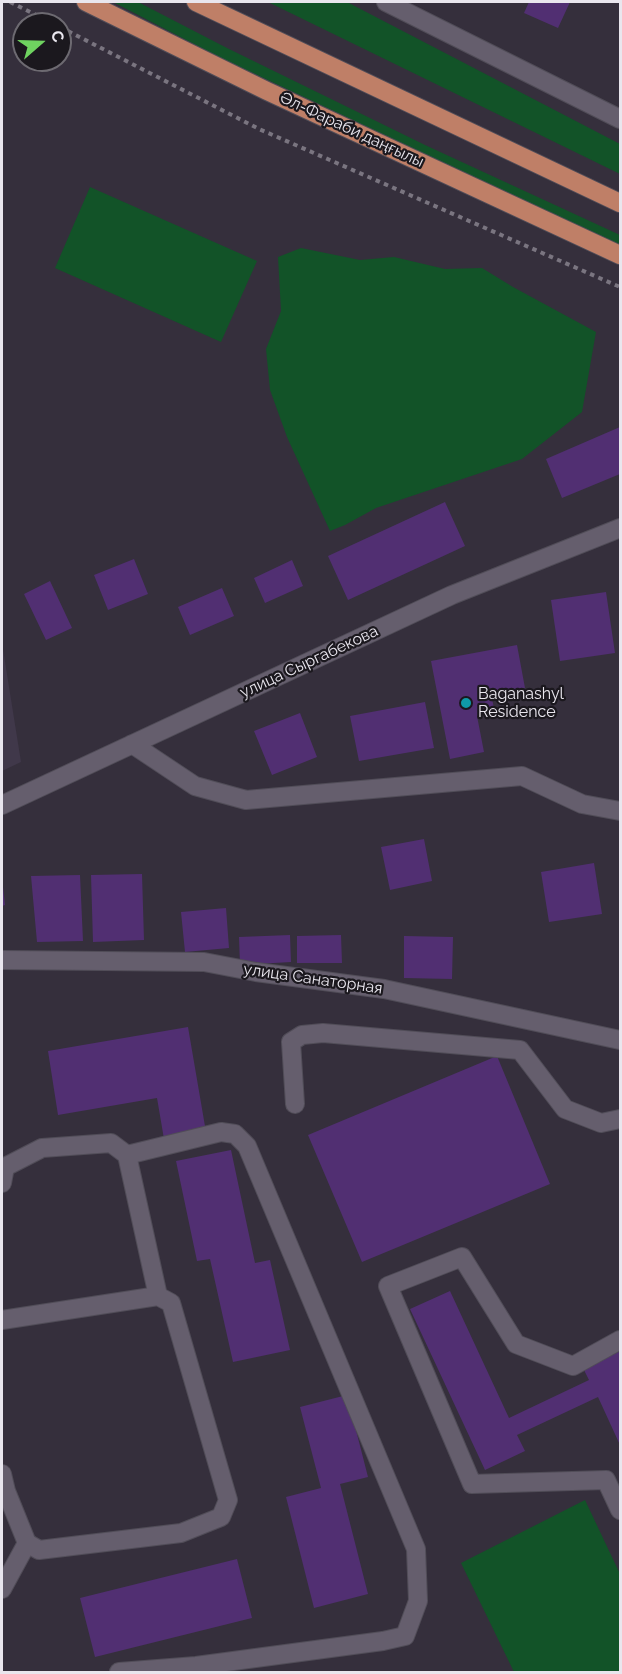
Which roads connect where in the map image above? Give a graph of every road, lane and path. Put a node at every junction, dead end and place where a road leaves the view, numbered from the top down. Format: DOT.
graph roads {
  1 [pos="10,2"];
  2 [pos="86,2"];
  3 [pos="196,2"];
  4 [pos="386,2"];
  5 [pos="30,12"];
  6 [pos="72,33"];
  7 [pos="621,119"];
  8 [pos="621,203"];
  9 [pos="621,255"];
  10 [pos="621,287"];
  11 [pos="621,528"];
  12 [pos="132,744"];
  13 [pos="2,805"];
  14 [pos="621,811"];
  15 [pos="2,960"];
  16 [pos="621,1040"];
  17 [pos="295,1104"];
  18 [pos="621,1119"];
  19 [pos="127,1155"];
  20 [pos="2,1183"];
  21 [pos="158,1296"];
  22 [pos="2,1320"];
  23 [pos="621,1340"];
  24 [pos="2,1474"];
  25 [pos="621,1510"];
  26 [pos="27,1543"];
  27 [pos="2,1589"];
  28 [pos="119,1672"];
  1 -- 5 [label="path"];
  2 -- 9 [label="main road, Әл-Фараби даңғылы"];
  3 -- 8 [label="main road"];
  4 -- 7 [label="street"];
  6 -- 10 [label="path"];
  11 -- 12 [label="street, улица Сыргабекова"];
  12 -- 13 [label="street, улица Сыргабекова"];
  12 -- 14 [label="street"];
  15 -- 16 [label="street, улица Санаторная"];
  17 -- 18 [label="street"];
  19 -- 20 [label="street"];
  19 -- 21 [label="street"];
  19 -- 28 [label="street"];
  21 -- 22 [label="street"];
  21 -- 26 [label="street"];
  23 -- 25 [label="street"];
  24 -- 26 [label="street"];
  26 -- 27 [label="street"];
}
